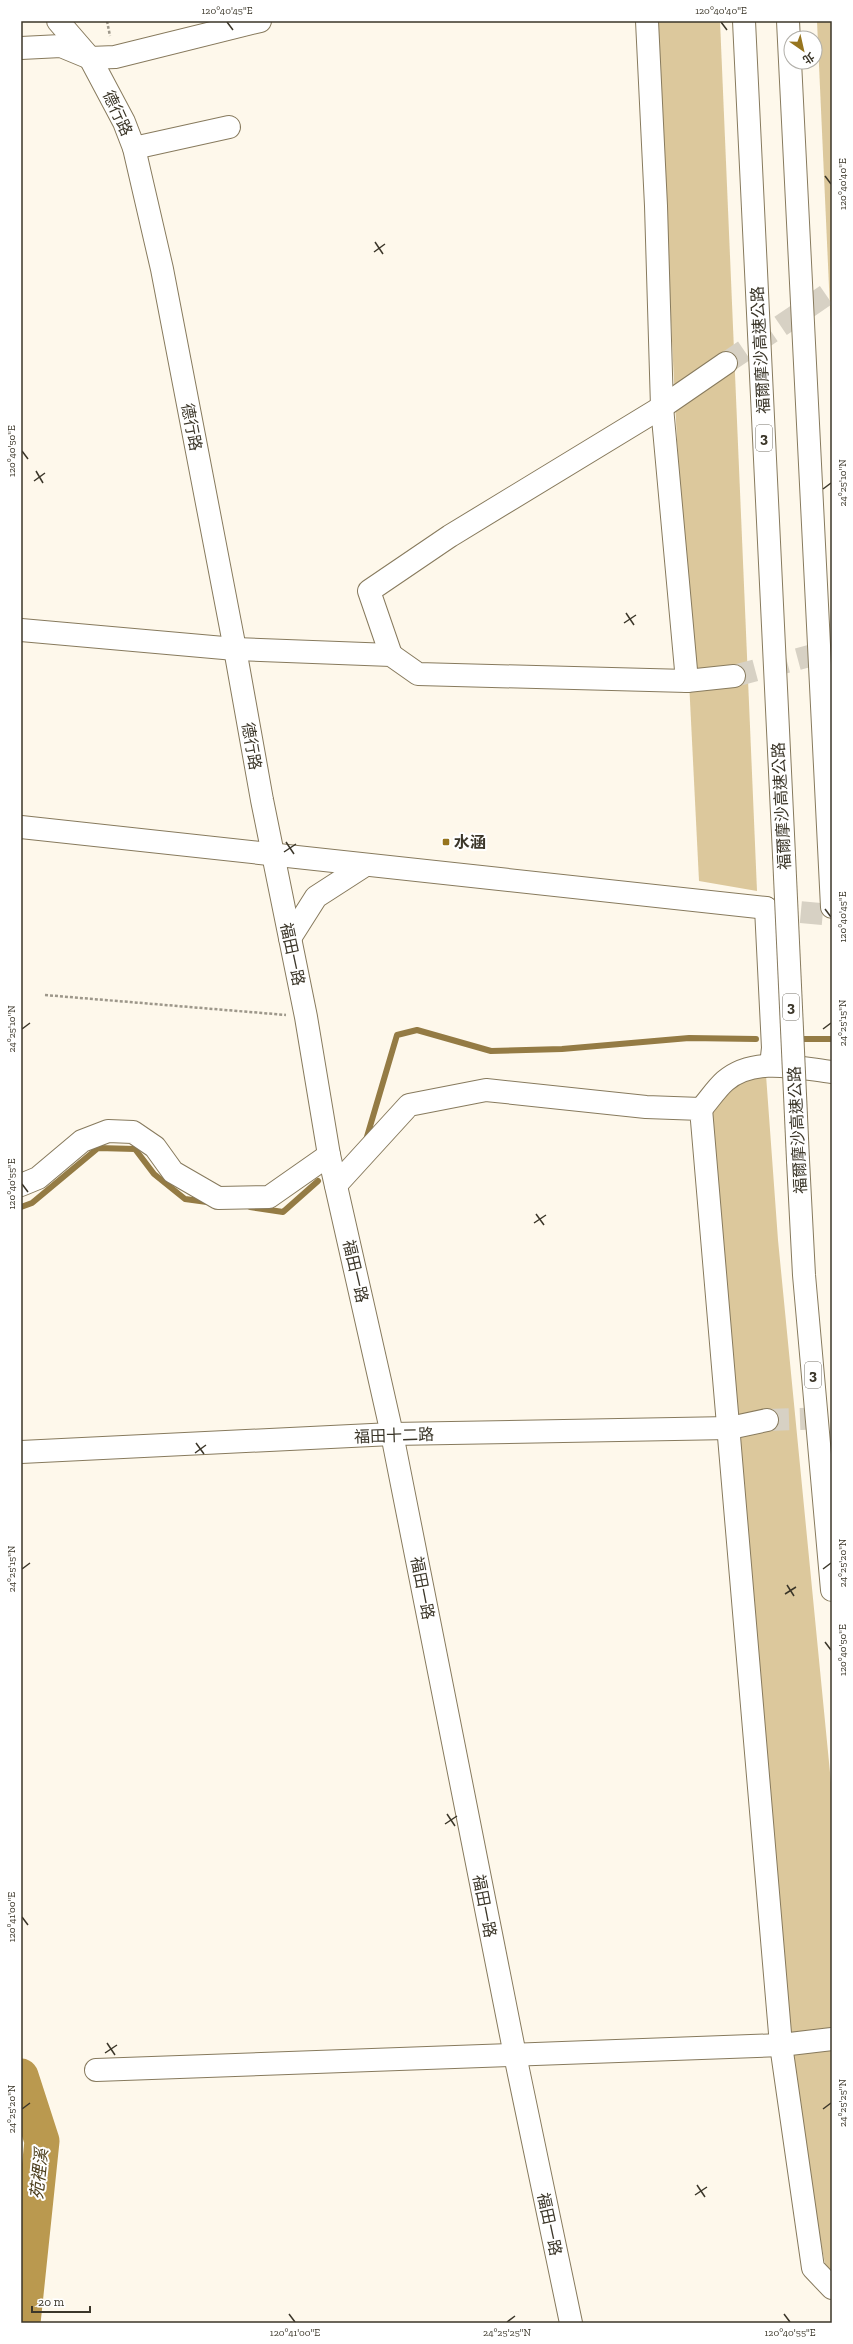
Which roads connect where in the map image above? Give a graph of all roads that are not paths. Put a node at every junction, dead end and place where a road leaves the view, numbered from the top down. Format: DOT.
graph roads {
  1 [pos="58,21"];
  2 [pos="260,21"];
  3 [pos="647,21"];
  4 [pos="744,21"];
  5 [pos="788,21"];
  6 [pos="21,48"];
  7 [pos="90,58"];
  8 [pos="229,127"];
  9 [pos="134,148"];
  10 [pos="726,362"];
  11 [pos="662,407"];
  12 [pos="21,630"];
  13 [pos="235,649"];
  14 [pos="391,654"];
  15 [pos="734,676"];
  16 [pos="687,681"];
  17 [pos="21,827"];
  18 [pos="272,854"];
  19 [pos="364,866"];
  20 [pos="832,907"];
  21 [pos="290,938"];
  22 [pos="771,1065"];
  23 [pos="832,1072"];
  24 [pos="701,1109"];
  25 [pos="328,1155"];
  26 [pos="21,1185"];
  27 [pos="336,1185"];
  28 [pos="767,1420"];
  29 [pos="730,1428"];
  30 [pos="392,1434"];
  31 [pos="21,1452"];
  32 [pos="832,1590"];
  33 [pos="832,2039"];
  34 [pos="781,2045"];
  35 [pos="515,2055"];
  36 [pos="96,2070"];
  37 [pos="832,2288"];
  38 [pos="571,2323"];
  1 -- 7 [label="main road, 德行路"];
  2 -- 7 [label="main road"];
  3 -- 11 [label="main road"];
  4 -- 32 [label="main road, 福爾摩沙高速公路 / 3, bridge"];
  5 -- 20 [label="main road"];
  6 -- 7 [label="main road"];
  7 -- 9 [label="main road, 德行路"];
  8 -- 9 [label="main road"];
  9 -- 13 [label="main road, 德行路"];
  10 -- 11 [label="main road"];
  11 -- 14 [label="main road"];
  11 -- 16 [label="main road"];
  12 -- 13 [label="main road"];
  13 -- 14 [label="main road"];
  13 -- 18 [label="main road, 德行路"];
  14 -- 16 [label="main road"];
  15 -- 16 [label="main road"];
  17 -- 18 [label="main road"];
  18 -- 19 [label="main road"];
  18 -- 21 [label="main road, 福田一路"];
  19 -- 21 [label="main road"];
  19 -- 22 [label="main road"];
  21 -- 25 [label="main road, 福田一路"];
  22 -- 23 [label="main road"];
  22 -- 24 [label="main road"];
  24 -- 27 [label="main road"];
  24 -- 29 [label="main road"];
  25 -- 26 [label="main road"];
  25 -- 27 [label="main road, 福田一路"];
  27 -- 30 [label="main road, 福田一路"];
  28 -- 29 [label="main road, 福田十二路"];
  29 -- 30 [label="main road, 福田十二路"];
  29 -- 34 [label="main road"];
  30 -- 31 [label="main road, 福田十二路"];
  30 -- 35 [label="main road, 福田一路"];
  33 -- 34 [label="main road"];
  34 -- 35 [label="main road"];
  34 -- 37 [label="main road"];
  35 -- 36 [label="main road"];
  35 -- 38 [label="main road, 福田一路"];
}
